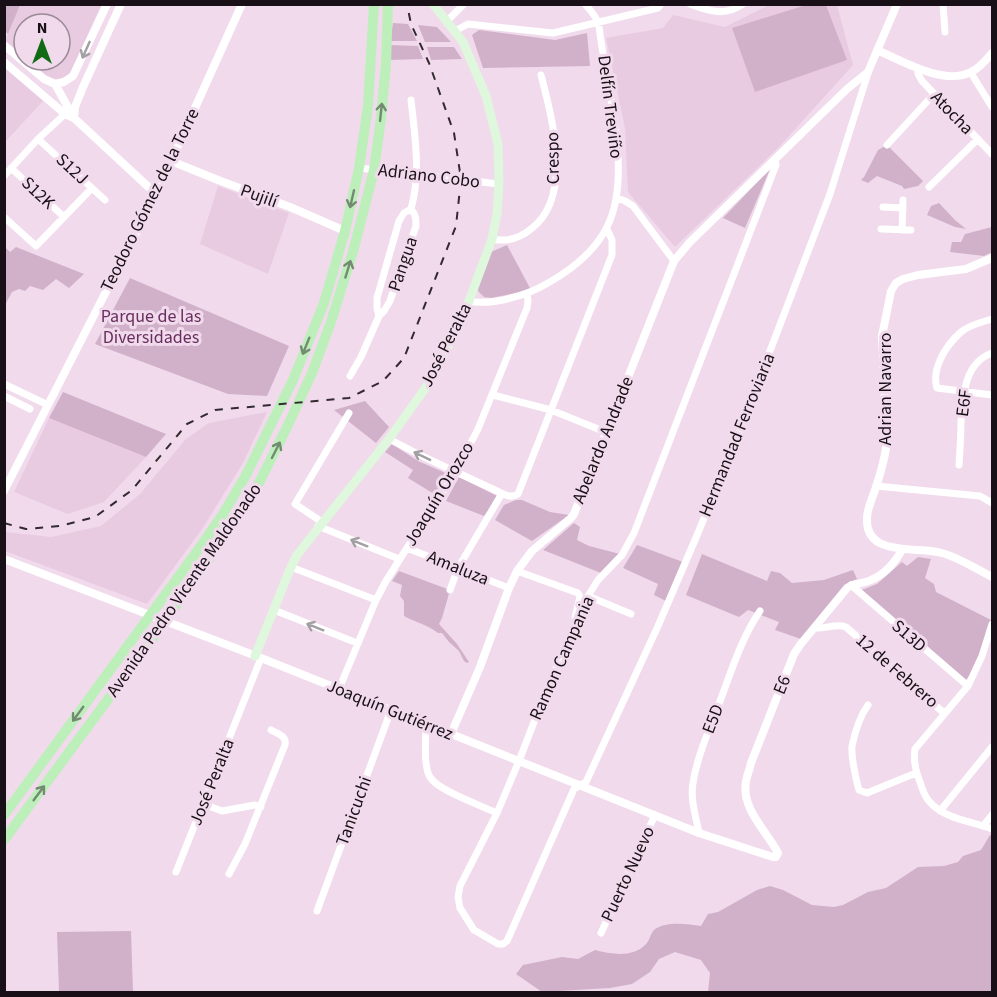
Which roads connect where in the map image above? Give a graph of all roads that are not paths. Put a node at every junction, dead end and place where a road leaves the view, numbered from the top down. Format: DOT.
graph roads {
  1 [pos="107,4"];
  2 [pos="121,4"];
  3 [pos="242,4"];
  4 [pos="374,4"];
  5 [pos="388,4"];
  6 [pos="433,4"];
  7 [pos="464,4"];
  8 [pos="585,4"];
  9 [pos="661,4"];
  10 [pos="690,4"];
  11 [pos="742,4"];
  12 [pos="897,4"];
  13 [pos="943,4"];
  14 [pos="447,21"];
  15 [pos="598,23"];
  16 [pos="455,31"];
  17 [pos="945,32"];
  18 [pos="4,45"];
  19 [pos="877,50"];
  20 [pos="993,53"];
  21 [pos="4,62"];
  22 [pos="918,68"];
  23 [pos="868,72"];
  24 [pos="970,73"];
  25 [pos="541,75"];
  26 [pos="55,84"];
  27 [pos="83,87"];
  28 [pos="40,93"];
  29 [pos="934,94"];
  30 [pos="63,99"];
  31 [pos="411,100"];
  32 [pos="993,106"];
  33 [pos="70,116"];
  34 [pos="38,139"];
  35 [pos="978,140"];
  36 [pos="887,145"];
  37 [pos="993,154"];
  38 [pos="776,159"];
  39 [pos="171,161"];
  40 [pos="11,168"];
  41 [pos="359,168"];
  42 [pos="374,170"];
  43 [pos="417,174"];
  44 [pos="4,176"];
  45 [pos="498,184"];
  46 [pos="92,188"];
  47 [pos="929,188"];
  48 [pos="156,194"];
  49 [pos="617,198"];
  50 [pos="105,200"];
  51 [pos="903,200"];
  52 [pos="883,207"];
  53 [pos="903,208"];
  54 [pos="411,209"];
  55 [pos="4,217"];
  56 [pos="64,217"];
  57 [pos="607,229"];
  58 [pos="881,229"];
  59 [pos="902,230"];
  60 [pos="910,230"];
  61 [pos="345,231"];
  62 [pos="492,239"];
  63 [pos="993,258"];
  64 [pos="674,261"];
  65 [pos="527,294"];
  66 [pos="469,301"];
  67 [pos="378,316"];
  68 [pos="993,319"];
  69 [pos="993,353"];
  70 [pos="350,376"];
  71 [pos="4,384"];
  72 [pos="963,391"];
  73 [pos="493,395"];
  74 [pos="993,395"];
  75 [pos="4,396"];
  76 [pos="48,405"];
  77 [pos="30,409"];
  78 [pos="551,410"];
  79 [pos="349,413"];
  80 [pos="603,431"];
  81 [pos="389,439"];
  82 [pos="959,465"];
  83 [pos="456,471"];
  84 [pos="876,486"];
  85 [pos="4,490"];
  86 [pos="501,495"];
  87 [pos="993,503"];
  88 [pos="320,524"];
  89 [pos="407,548"];
  90 [pos="902,550"];
  91 [pos="4,559"];
  92 [pos="399,560"];
  93 [pos="291,567"];
  94 [pos="459,568"];
  95 [pos="517,571"];
  96 [pos="993,577"];
  97 [pos="851,585"];
  98 [pos="508,588"];
  99 [pos="450,590"];
  100 [pos="588,596"];
  101 [pos="376,600"];
  102 [pos="274,610"];
  103 [pos="760,612"];
  104 [pos="631,614"];
  105 [pos="150,616"];
  106 [pos="164,622"];
  107 [pos="576,622"];
  108 [pos="993,624"];
  109 [pos="815,628"];
  110 [pos="357,643"];
  111 [pos="258,657"];
  112 [pos="968,686"];
  113 [pos="339,690"];
  114 [pos="868,705"];
  115 [pos="391,710"];
  116 [pos="944,713"];
  117 [pos="426,724"];
  118 [pos="271,730"];
  119 [pos="451,734"];
  120 [pos="993,747"];
  121 [pos="519,761"];
  122 [pos="916,773"];
  123 [pos="580,786"];
  124 [pos="203,804"];
  125 [pos="261,807"];
  126 [pos="940,812"];
  127 [pos="497,813"];
  128 [pos="4,815"];
  129 [pos="993,815"];
  130 [pos="655,816"];
  131 [pos="983,826"];
  132 [pos="993,829"];
  133 [pos="699,833"];
  134 [pos="4,840"];
  135 [pos="776,857"];
  136 [pos="176,872"];
  137 [pos="229,874"];
  138 [pos="317,911"];
  139 [pos="601,933"];
  1 -- 26 [label="street, one-way"];
  2 -- 27 [label="street"];
  3 -- 39 [label="street, Teodoro Gómez de la Torre"];
  4 -- 41 [label="main road, Avenida Pedro Vicente Maldonado"];
  42 -- 5 [label="main road, Avenida Pedro Vicente Maldonado, one-way"];
  6 -- 14 [label="main road, José Peralta"];
  7 -- 14 [label="street"];
  8 -- 15 [label="street, Delfín Treviño"];
  9 -- 15 [label="street"];
  10 -- 11 [label="street"];
  12 -- 19 [label="street, Hermandad Ferroviaria"];
  13 -- 17 [label="street"];
  14 -- 16 [label="main road, José Peralta"];
  15 -- 16 [label="street"];
  15 -- 49 [label="street, Delfín Treviño"];
  16 -- 45 [label="main road, José Peralta"];
  18 -- 26 [label="street"];
  19 -- 22 [label="street"];
  19 -- 23 [label="street, Hermandad Ferroviaria"];
  20 -- 24 [label="street"];
  21 -- 28 [label="street"];
  22 -- 24 [label="street"];
  22 -- 29 [label="street, Atocha"];
  23 -- 38 [label="street, Hermandad Ferroviaria"];
  23 -- 123 [label="street, Hermandad Ferroviaria"];
  24 -- 32 [label="street"];
  25 -- 62 [label="street, Crespo"];
  26 -- 30 [label="street"];
  27 -- 30 [label="street"];
  27 -- 33 [label="street"];
  28 -- 30 [label="street"];
  28 -- 33 [label="street"];
  29 -- 35 [label="street, Atocha"];
  29 -- 36 [label="street"];
  30 -- 33 [label="street"];
  31 -- 43 [label="street, Pangua"];
  33 -- 34 [label="street"];
  33 -- 48 [label="street"];
  34 -- 40 [label="street"];
  34 -- 46 [label="street, S12J"];
  35 -- 37 [label="street, Atocha"];
  35 -- 47 [label="street"];
  38 -- 64 [label="street, Hermandad Ferroviaria"];
  38 -- 100 [label="street, Ramon Campania"];
  39 -- 48 [label="street, Teodoro Gómez de la Torre"];
  39 -- 61 [label="street, Pujilí"];
  40 -- 44 [label="street"];
  40 -- 56 [label="street, S12K"];
  41 -- 42 [label="street, Adriano Cobo"];
  41 -- 61 [label="main road, Avenida Pedro Vicente Maldonado, one-way"];
  42 -- 43 [label="street, Adriano Cobo"];
  106 -- 42 [label="main road, Avenida Pedro Vicente Maldonado, one-way"];
  43 -- 45 [label="street, Adriano Cobo"];
  43 -- 54 [label="street, Pangua"];
  45 -- 62 [label="main road, José Peralta"];
  46 -- 50 [label="street, S12J"];
  46 -- 56 [label="street"];
  48 -- 76 [label="street, Teodoro Gómez de la Torre"];
  49 -- 57 [label="street, Delfín Treviño"];
  49 -- 64 [label="street"];
  51 -- 53 [label="street"];
  52 -- 53 [label="street"];
  53 -- 59 [label="street"];
  54 -- 67 [label="street, Pangua"];
  54 -- 67 [label="street, Pangua"];
  55 -- 56 [label="street"];
  57 -- 65 [label="street, Delfín Treviño"];
  57 -- 78 [label="street"];
  58 -- 59 [label="street"];
  59 -- 60 [label="street"];
  61 -- 105 [label="main road, Avenida Pedro Vicente Maldonado, one-way"];
  62 -- 66 [label="main road, José Peralta"];
  63 -- 84 [label="street, Adrian Navarro"];
  64 -- 95 [label="street, Abelardo Andrade"];
  65 -- 66 [label="street, Delfín Treviño"];
  65 -- 73 [label="street, Joaquín Orozco"];
  66 -- 81 [label="main road, José Peralta"];
  67 -- 70 [label="street, Pangua"];
  68 -- 72 [label="street"];
  69 -- 72 [label="street, E6F"];
  71 -- 76 [label="street"];
  72 -- 74 [label="street"];
  72 -- 82 [label="street, E6F"];
  73 -- 78 [label="street"];
  73 -- 83 [label="street, Joaquín Orozco"];
  75 -- 77 [label="street"];
  76 -- 85 [label="street, Teodoro Gómez de la Torre"];
  78 -- 80 [label="street"];
  78 -- 86 [label="street"];
  79 -- 88 [label="street, Amaluza"];
  83 -- 81 [label="street, one-way"];
  81 -- 88 [label="main road, José Peralta"];
  83 -- 86 [label="street"];
  83 -- 89 [label="street, Joaquín Orozco"];
  84 -- 87 [label="street"];
  84 -- 90 [label="street, Adrian Navarro"];
  86 -- 94 [label="street"];
  92 -- 88 [label="street, Amaluza, one-way"];
  88 -- 93 [label="main road, José Peralta"];
  89 -- 92 [label="street, Joaquín Orozco"];
  89 -- 94 [label="street, Amaluza"];
  90 -- 96 [label="street, Adrian Navarro"];
  90 -- 97 [label="street"];
  91 -- 105 [label="street, Joaquín Gutiérrez"];
  92 -- 101 [label="street, Joaquín Orozco"];
  93 -- 101 [label="street"];
  93 -- 102 [label="main road, José Peralta"];
  94 -- 98 [label="street, Amaluza"];
  94 -- 99 [label="street"];
  95 -- 98 [label="street, Abelardo Andrade"];
  95 -- 107 [label="street, Amaluza"];
  97 -- 109 [label="street, E6"];
  97 -- 112 [label="street, S13D"];
  98 -- 119 [label="street, Abelardo Andrade"];
  100 -- 104 [label="street"];
  100 -- 107 [label="street, Ramon Campania"];
  101 -- 110 [label="street, Joaquín Orozco"];
  110 -- 102 [label="street, one-way"];
  102 -- 111 [label="main road, José Peralta"];
  103 -- 133 [label="street, E5D"];
  105 -- 106 [label="street, Joaquín Gutiérrez"];
  105 -- 128 [label="main road, Avenida Pedro Vicente Maldonado, one-way"];
  106 -- 111 [label="street, Joaquín Gutiérrez"];
  134 -- 106 [label="main road, Avenida Pedro Vicente Maldonado, one-way"];
  107 -- 121 [label="street, Ramon Campania"];
  108 -- 112 [label="street"];
  109 -- 116 [label="street, 12 de Febrero"];
  109 -- 135 [label="street, E6"];
  110 -- 113 [label="street, Joaquín Orozco"];
  111 -- 113 [label="street, Joaquín Gutiérrez"];
  111 -- 124 [label="street, José Peralta"];
  112 -- 116 [label="street"];
  113 -- 115 [label="street, Joaquín Gutiérrez"];
  114 -- 122 [label="street"];
  115 -- 117 [label="street, Joaquín Gutiérrez"];
  115 -- 138 [label="street, Tanicuchi"];
  116 -- 122 [label="street"];
  117 -- 119 [label="street, Joaquín Gutiérrez"];
  117 -- 127 [label="street"];
  118 -- 125 [label="street"];
  119 -- 121 [label="street, Joaquín Gutiérrez"];
  120 -- 126 [label="street"];
  121 -- 123 [label="street, Joaquín Gutiérrez"];
  121 -- 127 [label="street, Ramon Campania"];
  122 -- 126 [label="street"];
  123 -- 127 [label="street, Ramon Campania"];
  123 -- 130 [label="street, Joaquín Gutiérrez"];
  124 -- 125 [label="street"];
  124 -- 136 [label="street, José Peralta"];
  125 -- 137 [label="street"];
  126 -- 131 [label="street"];
  129 -- 131 [label="street"];
  130 -- 133 [label="street, Joaquín Gutiérrez"];
  130 -- 139 [label="street, Puerto Nuevo"];
  131 -- 132 [label="street"];
  133 -- 135 [label="street, Joaquín Gutiérrez"];
}
